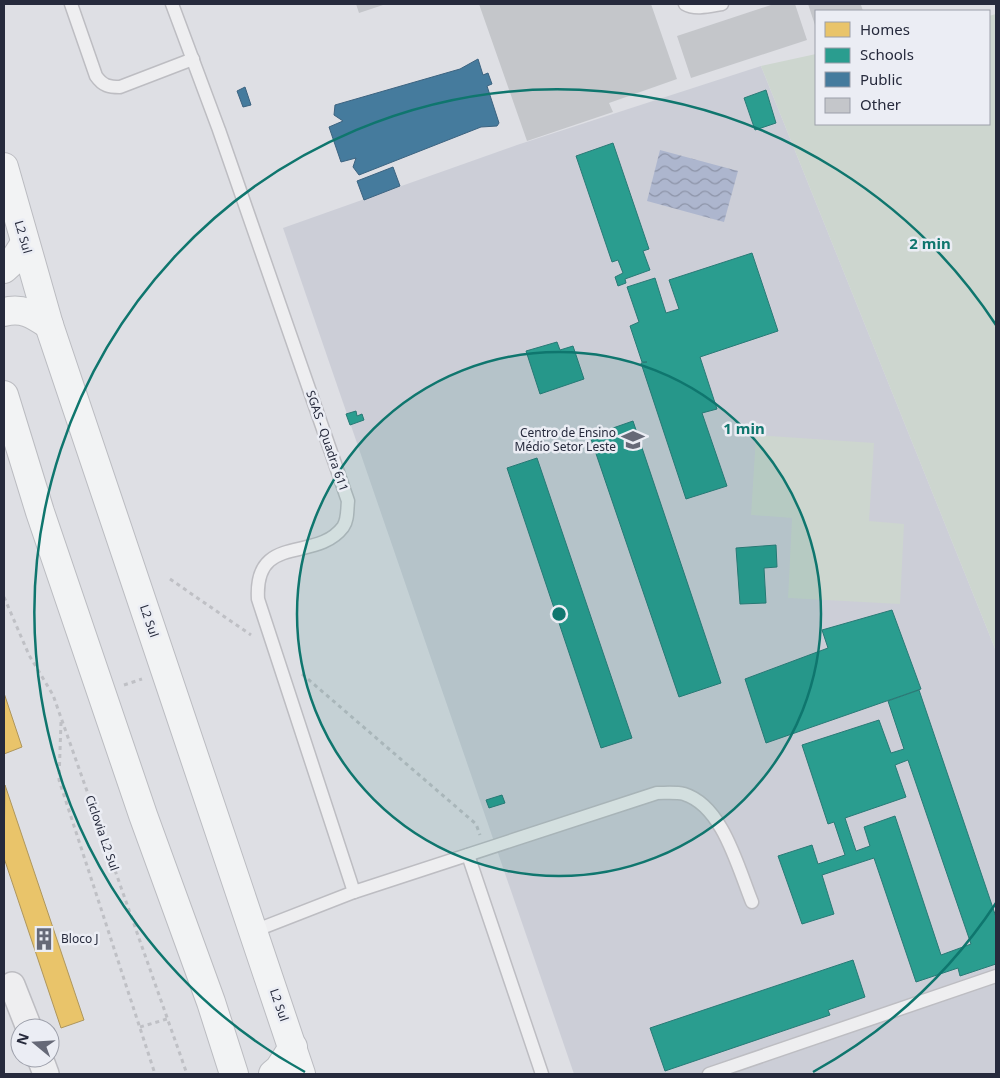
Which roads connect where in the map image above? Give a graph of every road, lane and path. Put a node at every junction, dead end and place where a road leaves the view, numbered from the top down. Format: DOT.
graph roads {
  1 [pos="71,4"];
  2 [pos="172,4"];
  3 [pos="685,4"];
  4 [pos="722,4"];
  5 [pos="193,59"];
  6 [pos="4,167"];
  7 [pos="25,242"];
  8 [pos="4,269"];
  9 [pos="4,312"];
  10 [pos="49,325"];
  11 [pos="4,395"];
  12 [pos="170,579"];
  13 [pos="4,597"];
  14 [pos="276,652"];
  15 [pos="166,672"];
  16 [pos="102,692"];
  17 [pos="62,719"];
  18 [pos="486,849"];
  19 [pos="468,855"];
  20 [pos="354,892"];
  21 [pos="752,902"];
  22 [pos="254,931"];
  23 [pos="996,976"];
  24 [pos="12,985"];
  25 [pos="25,1018"];
  26 [pos="167,1019"];
  27 [pos="140,1027"];
  28 [pos="293,1047"];
  29 [pos="237,1072"];
  30 [pos="155,1074"];
  31 [pos="187,1074"];
  32 [pos="273,1074"];
  33 [pos="301,1074"];
  34 [pos="542,1074"];
  35 [pos="709,1074"];
  1 -- 5 [label="lane"];
  2 -- 5 [label="lane, SGAS - Quadra 611"];
  3 -- 4 [label="lane"];
  5 -- 14 [label="lane, SGAS - Quadra 611"];
  6 -- 7 [label="main road, L2 Sul"];
  7 -- 8 [label="main road"];
  7 -- 10 [label="main road, L2 Sul"];
  9 -- 10 [label="main road"];
  10 -- 15 [label="main road, L2 Sul"];
  11 -- 16 [label="main road"];
  12 -- 14 [label="path"];
  13 -- 17 [label="path, Ciclovia L2 Sul"];
  14 -- 18 [label="path"];
  14 -- 20 [label="lane, SGAS - Quadra 611"];
  15 -- 16 [label="path"];
  15 -- 22 [label="main road, L2 Sul"];
  16 -- 29 [label="main road"];
  17 -- 26 [label="path, Ciclovia L2 Sul"];
  17 -- 27 [label="path"];
  18 -- 19 [label="lane"];
  18 -- 21 [label="lane"];
  19 -- 20 [label="lane"];
  19 -- 34 [label="lane"];
  20 -- 22 [label="lane"];
  22 -- 28 [label="main road, L2 Sul"];
  23 -- 35 [label="lane"];
  24 -- 25 [label="street"];
  26 -- 27 [label="path"];
  26 -- 31 [label="path, Ciclovia L2 Sul"];
  27 -- 30 [label="path"];
  28 -- 32 [label="main road"];
  28 -- 33 [label="main road, L2 Sul"];
}
